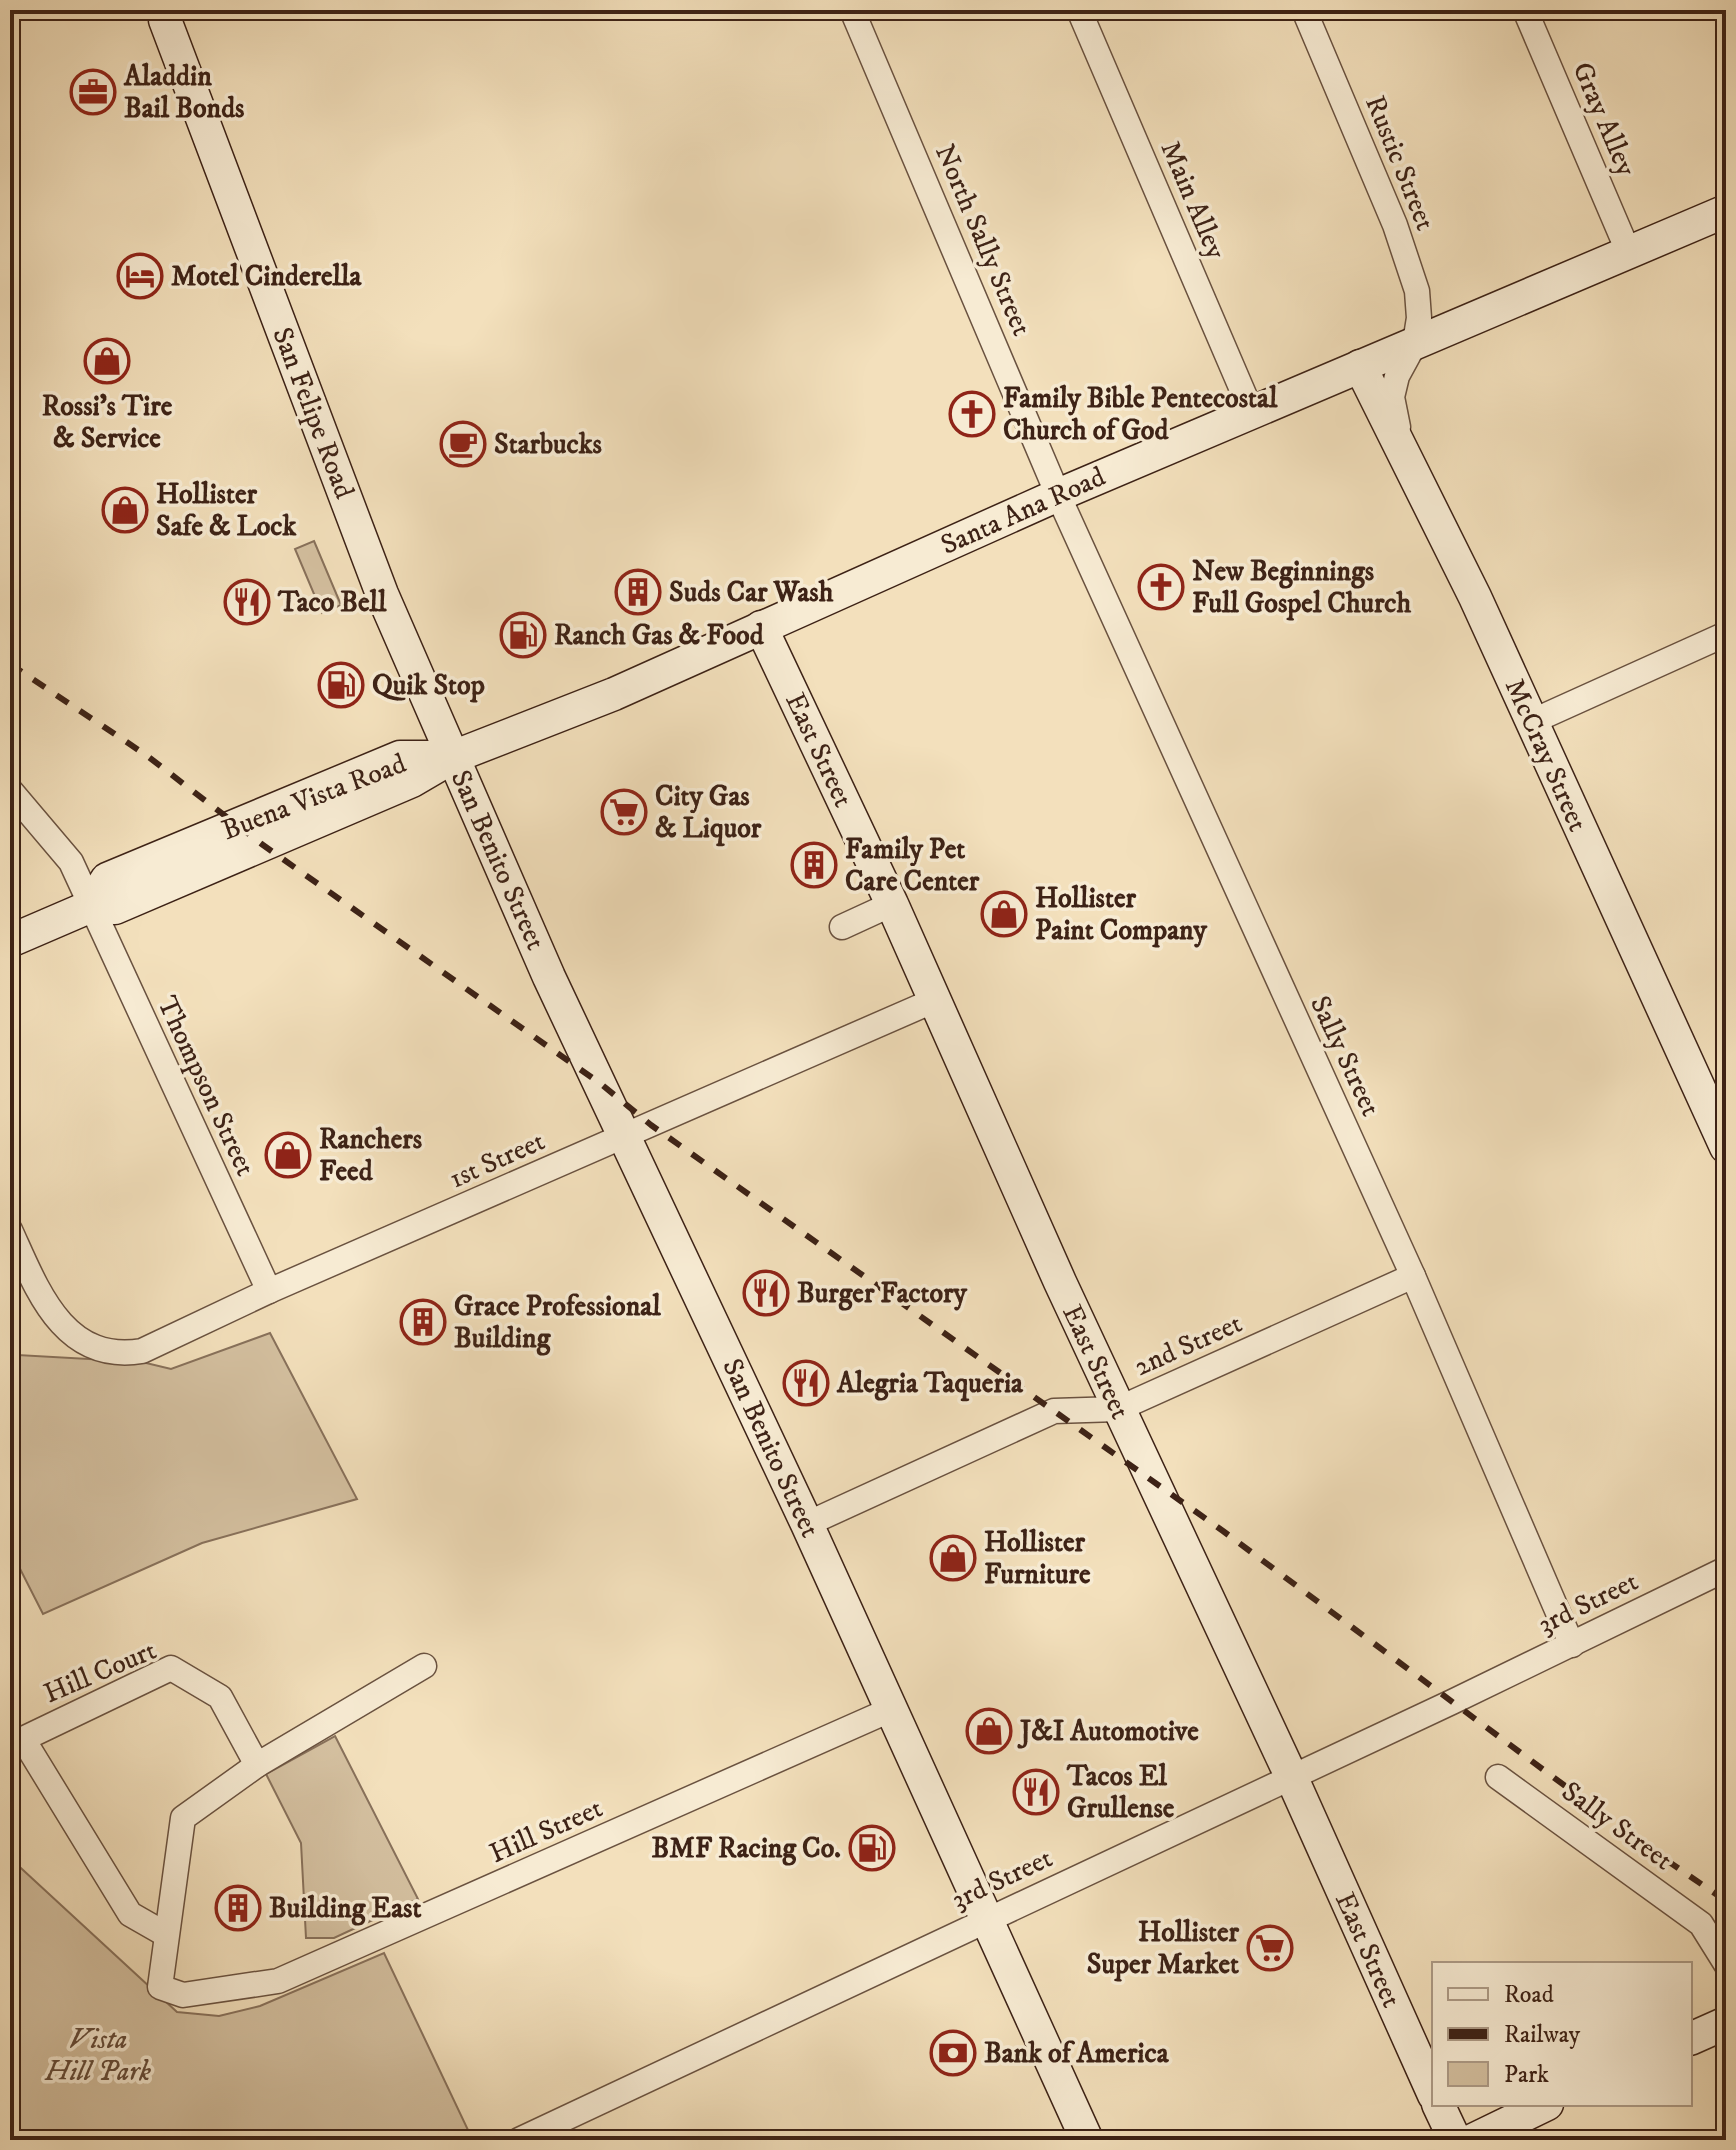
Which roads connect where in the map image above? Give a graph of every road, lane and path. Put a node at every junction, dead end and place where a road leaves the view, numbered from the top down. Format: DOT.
graph roads {
  1 [pos="852,10"];
  2 [pos="1079,10"];
  3 [pos="1304,10"];
  4 [pos="1525,10"];
  5 [pos="167,13"];
  6 [pos="1726,211"];
  7 [pos="1628,251"];
  8 [pos="1415,343"];
  9 [pos="1360,366"];
  10 [pos="1252,413"];
  11 [pos="1401,450"];
  12 [pos="1058,495"];
  13 [pos="761,627"];
  14 [pos="1726,634"];
  15 [pos="1531,722"];
  16 [pos="453,757"];
  17 [pos="10,790"];
  18 [pos="892,904"];
  19 [pos="89,907"];
  20 [pos="842,927"];
  21 [pos="10,941"];
  22 [pos="935,1000"];
  23 [pos="626,1136"];
  24 [pos="1726,1147"];
  25 [pos="10,1230"];
  26 [pos="1413,1276"];
  27 [pos="269,1291"];
  28 [pos="1118,1409"];
  29 [pos="807,1524"];
  30 [pos="1726,1569"];
  31 [pos="1572,1645"];
  32 [pos="424,1666"];
  33 [pos="890,1710"];
  34 [pos="257,1765"];
  35 [pos="1291,1776"];
  36 [pos="1498,1777"];
  37 [pos="985,1920"];
  38 [pos="165,1934"];
  39 [pos="1726,1964"];
  40 [pos="1726,2023"];
  41 [pos="1692,2038"];
  42 [pos="1432,2091"];
  43 [pos="1439,2106"];
  44 [pos="1543,2106"];
  45 [pos="519,2140"];
  46 [pos="1087,2140"];
  47 [pos="1455,2140"];
  48 [pos="1473,2140"];
  1 -- 12 [label="street, North Sally Street"];
  2 -- 10 [label="street, Main Alley"];
  3 -- 8 [label="street, Rustic Street"];
  4 -- 7 [label="street, Gray Alley"];
  5 -- 16 [label="street, San Felipe Road"];
  6 -- 7 [label="street, Santa Ana Road"];
  7 -- 8 [label="street, Santa Ana Road"];
  8 -- 9 [label="street, Santa Ana Road"];
  8 -- 11 [label="street"];
  9 -- 10 [label="street, Santa Ana Road"];
  9 -- 11 [label="street, McCray Street"];
  10 -- 12 [label="street, Santa Ana Road"];
  11 -- 15 [label="street, McCray Street"];
  12 -- 13 [label="street, Santa Ana Road"];
  12 -- 26 [label="street, Sally Street"];
  13 -- 16 [label="street, Santa Ana Road"];
  13 -- 18 [label="street, East Street"];
  14 -- 15 [label="street"];
  15 -- 24 [label="street, McCray Street"];
  16 -- 19 [label="street, Buena Vista Road"];
  16 -- 23 [label="street, San Benito Street"];
  17 -- 19 [label="street, Thompson Street"];
  18 -- 20 [label="street"];
  18 -- 22 [label="street, East Street"];
  19 -- 21 [label="street, Buena Vista Road"];
  19 -- 27 [label="street, Thompson Street"];
  22 -- 23 [label="street, 1st Street"];
  22 -- 28 [label="street, East Street"];
  23 -- 27 [label="street, 1st Street"];
  23 -- 29 [label="street, San Benito Street"];
  25 -- 27 [label="street, 1st Street"];
  26 -- 28 [label="street, 2nd Street"];
  26 -- 31 [label="street, Sally Street"];
  28 -- 29 [label="street, 2nd Street"];
  28 -- 35 [label="street, East Street"];
  29 -- 33 [label="street, San Benito Street"];
  30 -- 31 [label="street, 3rd Street"];
  31 -- 35 [label="street, 3rd Street"];
  32 -- 34 [label="street"];
  33 -- 37 [label="street, San Benito Street"];
  33 -- 38 [label="street, Hill Street"];
  34 -- 38 [label="street"];
  34 -- 38 [label="street, Hill Court"];
  35 -- 37 [label="street, 3rd Street"];
  35 -- 42 [label="street, East Street"];
  36 -- 39 [label="street, Sally Street"];
  37 -- 45 [label="street, 3rd Street"];
  37 -- 46 [label="street, San Benito Street"];
  40 -- 41 [label="street"];
  43 -- 47 [label="street"];
  44 -- 48 [label="street"];
}
